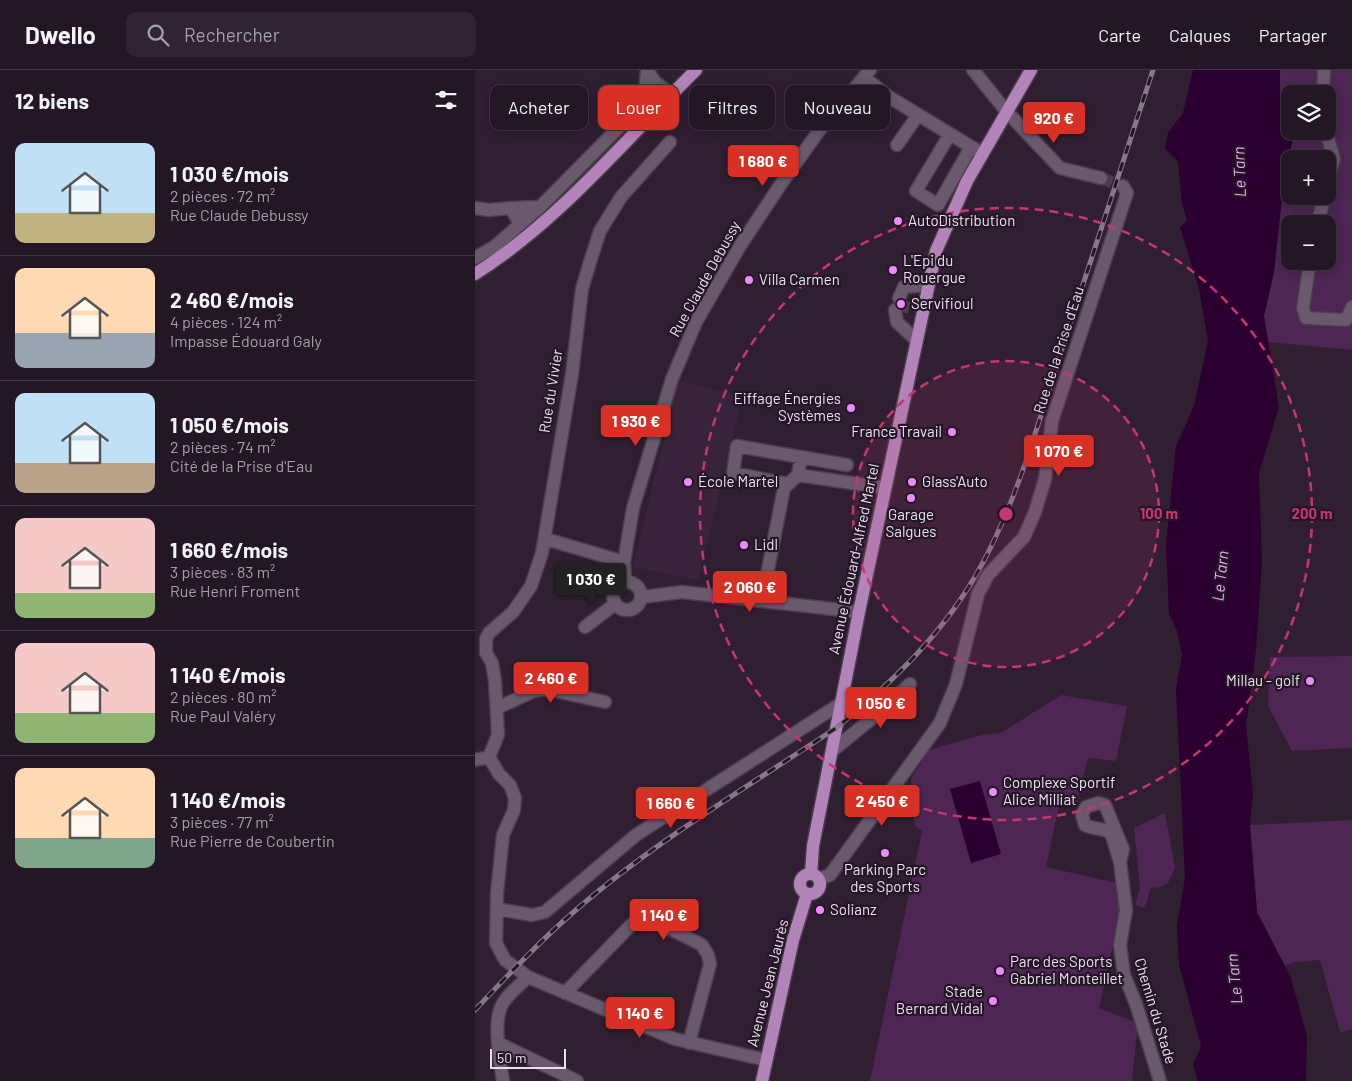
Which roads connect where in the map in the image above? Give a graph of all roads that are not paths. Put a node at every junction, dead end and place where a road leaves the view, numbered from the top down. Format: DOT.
graph roads {
  1 [pos="647,70"];
  2 [pos="696,70"];
  3 [pos="973,70"];
  4 [pos="1031,70"];
  5 [pos="1324,70"];
  6 [pos="867,73"];
  7 [pos="659,85"];
  8 [pos="857,85"];
  9 [pos="878,85"];
  10 [pos="1323,85"];
  11 [pos="679,88"];
  12 [pos="890,98"];
  13 [pos="1007,112"];
  14 [pos="918,115"];
  15 [pos="637,130"];
  16 [pos="820,130"];
  17 [pos="950,134"];
  18 [pos="671,142"];
  19 [pos="897,145"];
  20 [pos="971,147"];
  21 [pos="982,154"];
  22 [pos="1101,178"];
  23 [pos="1123,186"];
  24 [pos="540,207"];
  25 [pos="475,208"];
  26 [pos="511,208"];
  27 [pos="520,224"];
  28 [pos="475,258"];
  29 [pos="1309,270"];
  30 [pos="475,274"];
  31 [pos="927,285"];
  32 [pos="1352,307"];
  33 [pos="916,340"];
  34 [pos="801,457"];
  35 [pos="847,465"];
  36 [pos="798,475"];
  37 [pos="788,484"];
  38 [pos="885,488"];
  39 [pos="546,539"];
  40 [pos="624,562"];
  41 [pos="625,581"];
  42 [pos="641,597"];
  43 [pos="762,600"];
  44 [pos="615,604"];
  45 [pos="859,612"];
  46 [pos="585,627"];
  47 [pos="480,651"];
  48 [pos="910,684"];
  49 [pos="605,702"];
  50 [pos="841,704"];
  51 [pos="497,708"];
  52 [pos="832,751"];
  53 [pos="489,757"];
  54 [pos="475,760"];
  55 [pos="1120,862"];
  56 [pos="815,876"];
  57 [pos="497,909"];
  58 [pos="528,977"];
  59 [pos="565,993"];
  60 [pos="498,1043"];
  61 [pos="689,1043"];
  62 [pos="766,1060"];
  63 [pos="503,1081"];
  64 [pos="577,1081"];
  65 [pos="762,1081"];
  66 [pos="1160,1081"];
  1 -- 7 [label="street"];
  1 -- 24 [label="street"];
  2 -- 11 [label="main road"];
  3 -- 13 [label="street"];
  4 -- 13 [label="main road, Avenue Édouard-Alfred Martel"];
  5 -- 10 [label="street"];
  6 -- 8 [label="street, Rue Claude Debussy"];
  6 -- 9 [label="street, Rue Claude Debussy"];
  12 -- 14 [label="street, Rue Claude Debussy"];
  13 -- 21 [label="main road, Avenue Édouard-Alfred Martel"];
  13 -- 22 [label="street"];
  14 -- 17 [label="street, Rue Claude Debussy"];
  14 -- 19 [label="street"];
  15 -- 30 [label="main road"];
  16 -- 40 [label="street, Rue Claude Debussy"];
  17 -- 20 [label="street, Rue Claude Debussy"];
  17 -- 20 [label="street"];
  18 -- 39 [label="street, Rue du Vivier"];
  20 -- 21 [label="street, Rue Claude Debussy"];
  21 -- 31 [label="main road, Avenue Édouard-Alfred Martel"];
  23 -- 56 [label="street, Rue de la Prise d'Eau"];
  24 -- 26 [label="street"];
  24 -- 27 [label="street"];
  25 -- 26 [label="street"];
  26 -- 27 [label="street"];
  27 -- 28 [label="street"];
  29 -- 32 [label="street"];
  31 -- 33 [label="main road, Avenue Édouard-Alfred Martel"];
  31 -- 33 [label="street"];
  33 -- 38 [label="main road, Avenue Édouard-Alfred Martel"];
  34 -- 35 [label="street"];
  34 -- 36 [label="street"];
  34 -- 37 [label="street"];
  36 -- 37 [label="street"];
  36 -- 38 [label="street"];
  37 -- 43 [label="street"];
  38 -- 45 [label="main road, Avenue Édouard-Alfred Martel"];
  39 -- 40 [label="street"];
  39 -- 47 [label="street, Rue du Vivier"];
  40 -- 41 [label="street, Rue Claude Debussy"];
  41 -- 42 [label="street"];
  41 -- 44 [label="street"];
  42 -- 43 [label="street"];
  42 -- 44 [label="street"];
  43 -- 45 [label="street"];
  44 -- 46 [label="street"];
  45 -- 50 [label="main road, Avenue Édouard-Alfred Martel"];
  47 -- 51 [label="street"];
  48 -- 52 [label="street"];
  49 -- 51 [label="street"];
  50 -- 52 [label="main road, Avenue Édouard-Alfred Martel"];
  50 -- 57 [label="street"];
  51 -- 53 [label="street"];
  52 -- 56 [label="main road"];
  53 -- 54 [label="street"];
  53 -- 57 [label="street"];
  55 -- 55 [label="street, Chemin du Stade"];
  55 -- 66 [label="street, Chemin du Stade"];
  56 -- 62 [label="main road, Avenue Jean Jaurès"];
  57 -- 58 [label="street"];
  58 -- 59 [label="street"];
  58 -- 60 [label="street"];
  59 -- 61 [label="street"];
  59 -- 61 [label="street"];
  60 -- 63 [label="street"];
  60 -- 64 [label="street"];
  61 -- 62 [label="street"];
  62 -- 65 [label="main road, Avenue Jean Jaurès"];
}
